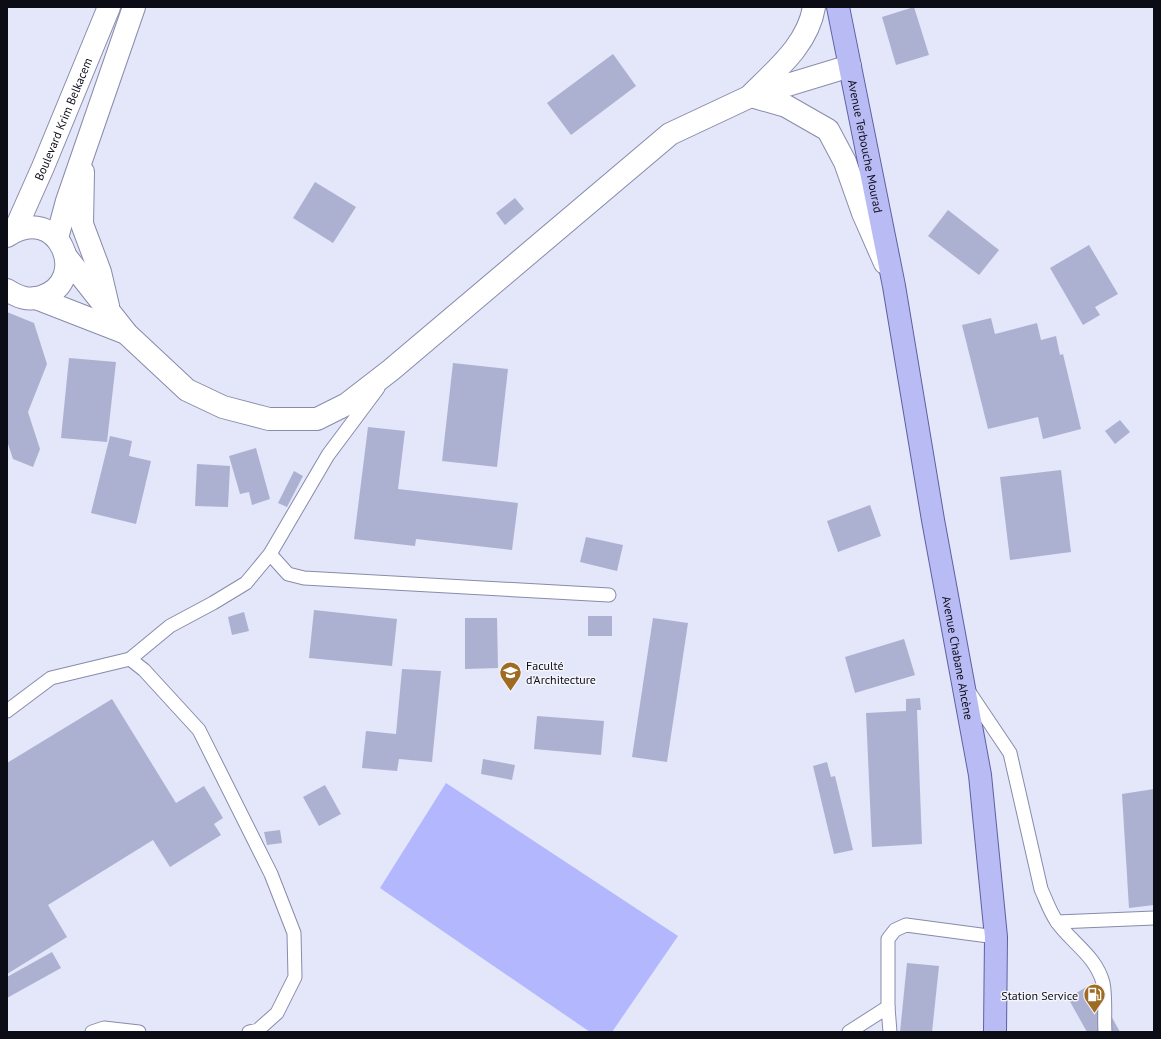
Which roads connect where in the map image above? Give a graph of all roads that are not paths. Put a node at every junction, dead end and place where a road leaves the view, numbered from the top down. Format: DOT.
graph roads {
  1 [pos="109,7"];
  2 [pos="134,7"];
  3 [pos="814,7"];
  4 [pos="838,7"];
  5 [pos="850,66"];
  6 [pos="750,96"];
  7 [pos="83,155"];
  8 [pos="10,230"];
  9 [pos="57,238"];
  10 [pos="66,258"];
  11 [pos="894,286"];
  12 [pos="7,290"];
  13 [pos="36,298"];
  14 [pos="110,313"];
  15 [pos="127,334"];
  16 [pos="391,370"];
  17 [pos="270,554"];
  18 [pos="609,595"];
  19 [pos="130,659"];
  20 [pos="963,685"];
  21 [pos="7,711"];
  22 [pos="1154,918"];
  23 [pos="1058,922"];
  24 [pos="996,937"];
  25 [pos="888,1007"];
  26 [pos="92,1032"];
  27 [pos="139,1032"];
  28 [pos="249,1032"];
  29 [pos="849,1032"];
  30 [pos="890,1032"];
  31 [pos="995,1032"];
  32 [pos="1104,1032"];
  1 -- 8 [label="main road, Boulevard Krim Belkacem"];
  2 -- 7 [label="main road"];
  3 -- 6 [label="main road"];
  4 -- 5 [label="main road, Avenue Terbouche Mourad"];
  5 -- 6 [label="main road"];
  5 -- 11 [label="main road, Avenue Terbouche Mourad"];
  6 -- 11 [label="main road"];
  6 -- 16 [label="main road"];
  7 -- 9 [label="main road"];
  7 -- 14 [label="main road"];
  8 -- 9 [label="main road"];
  9 -- 10 [label="main road"];
  10 -- 13 [label="main road"];
  10 -- 14 [label="main road"];
  11 -- 20 [label="main road, Avenue Chabane Ahcène"];
  12 -- 13 [label="main road"];
  13 -- 15 [label="main road"];
  14 -- 15 [label="main road"];
  15 -- 16 [label="main road"];
  16 -- 17 [label="lane"];
  17 -- 18 [label="lane"];
  17 -- 19 [label="lane"];
  19 -- 21 [label="lane"];
  19 -- 28 [label="lane"];
  20 -- 23 [label="lane"];
  20 -- 24 [label="main road, Avenue Chabane Ahcène"];
  22 -- 23 [label="lane"];
  23 -- 32 [label="lane"];
  24 -- 25 [label="lane"];
  24 -- 31 [label="main road, Avenue Chabane Ahcène"];
  25 -- 29 [label="lane"];
  25 -- 30 [label="lane"];
  26 -- 27 [label="lane"];
}
